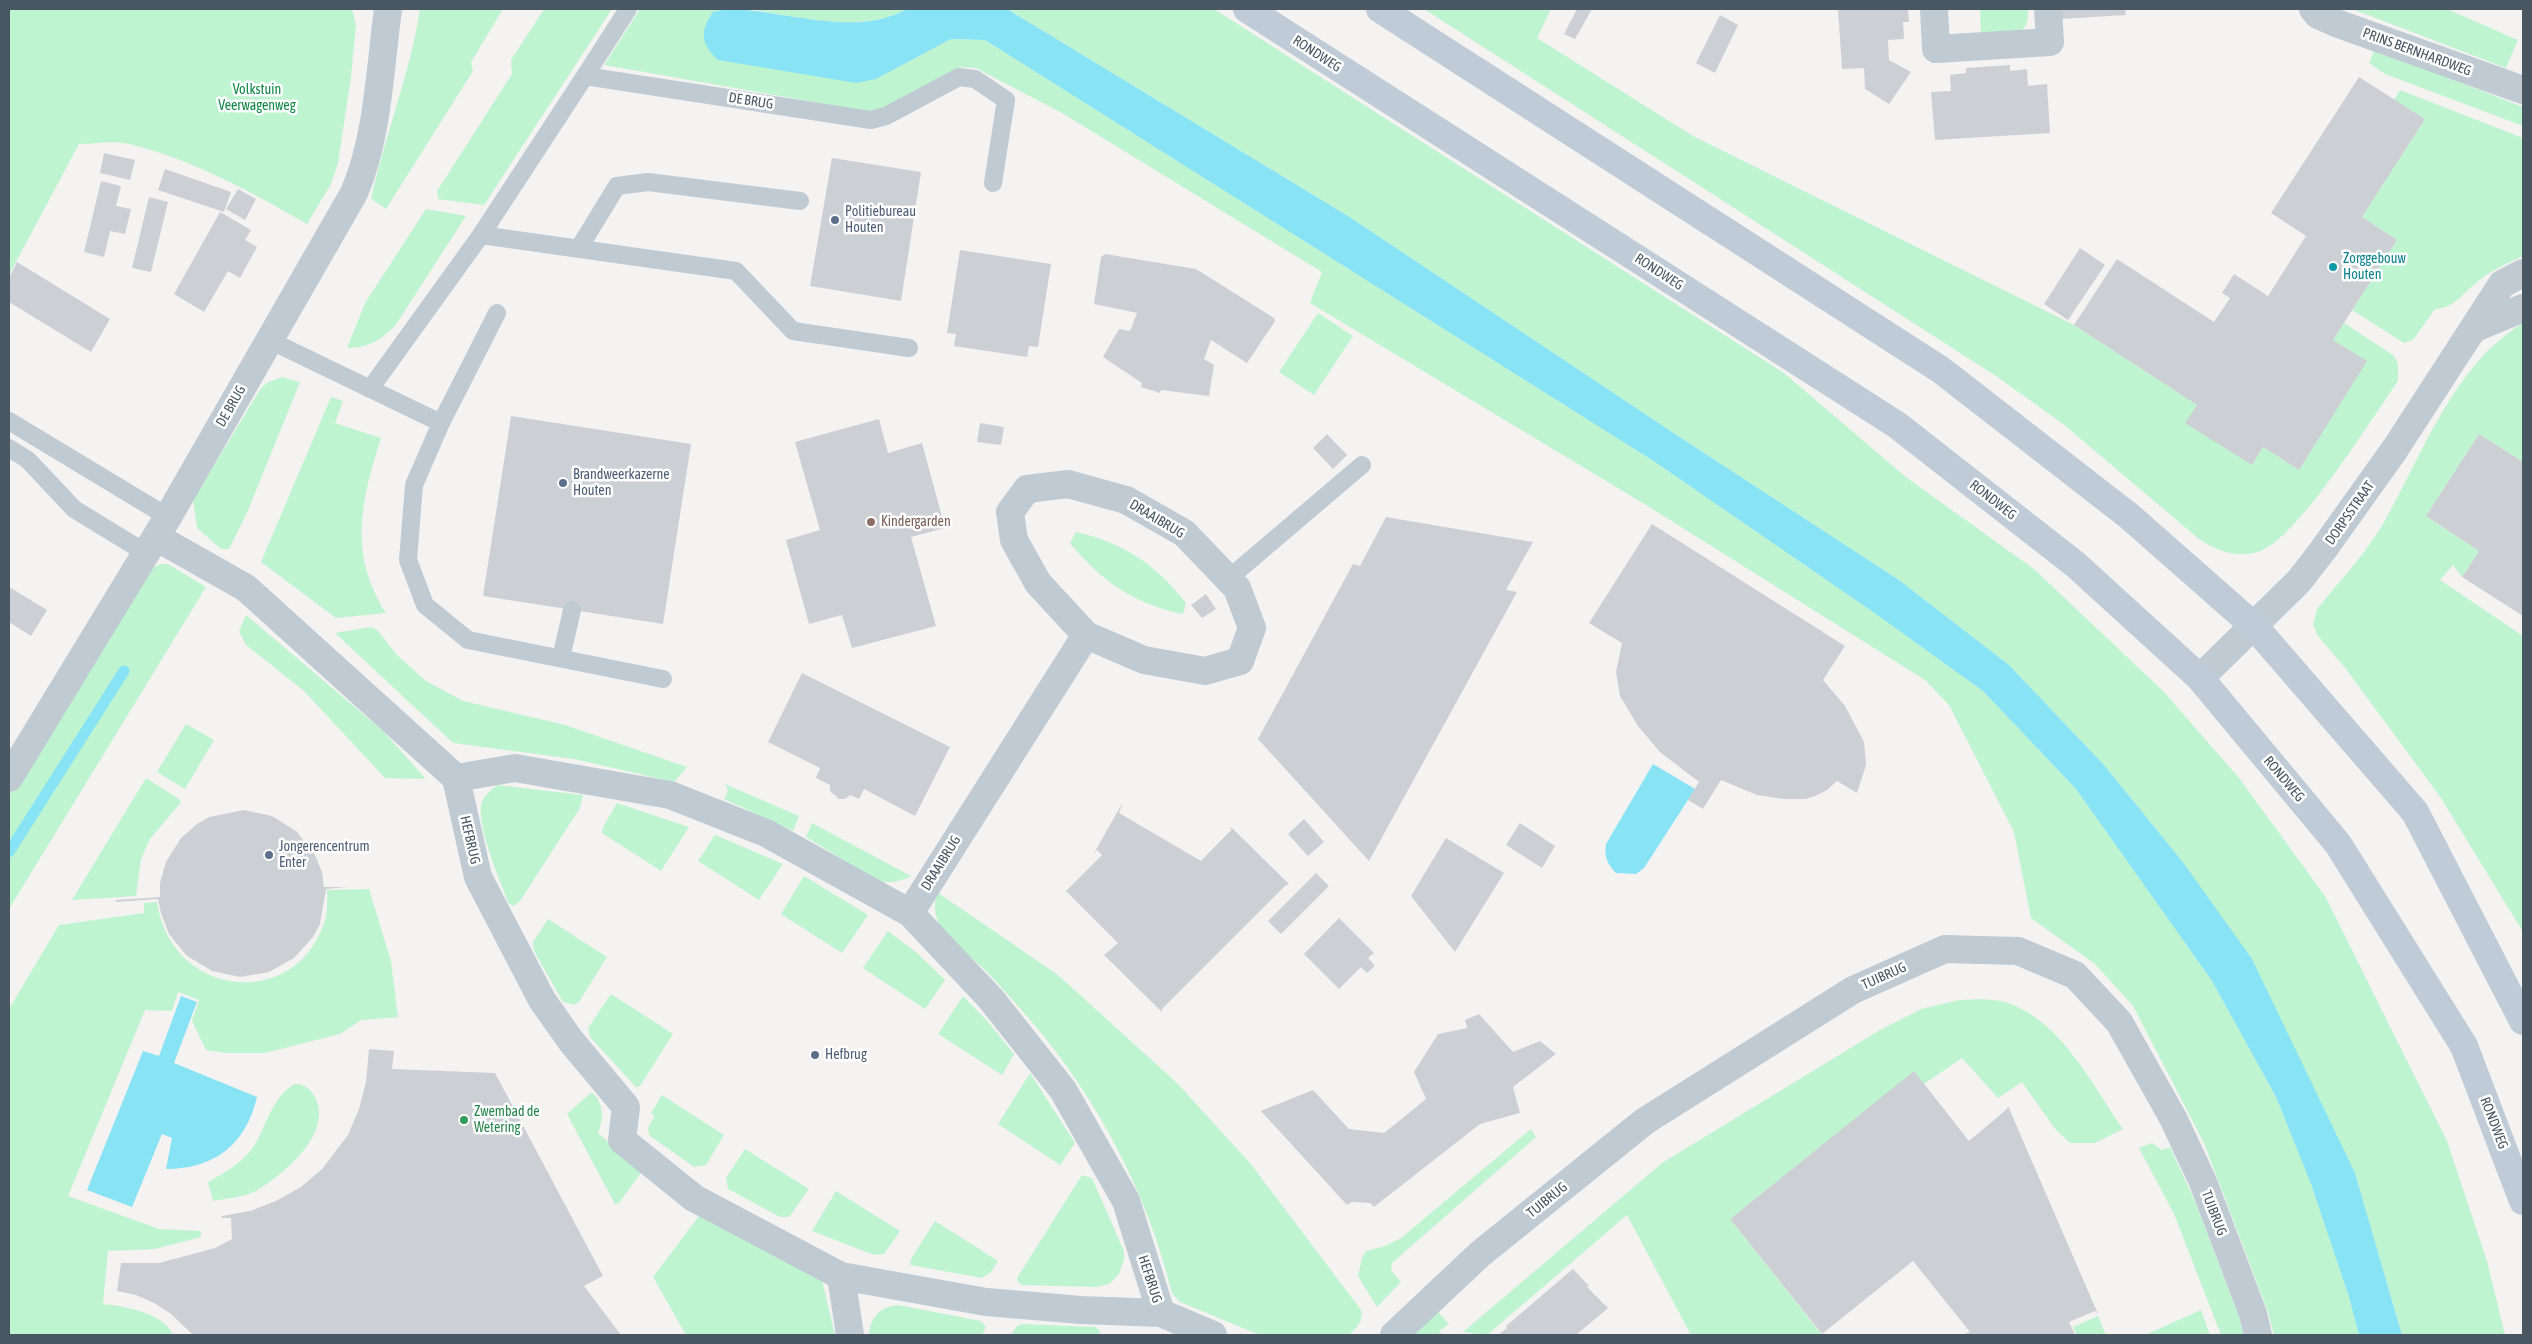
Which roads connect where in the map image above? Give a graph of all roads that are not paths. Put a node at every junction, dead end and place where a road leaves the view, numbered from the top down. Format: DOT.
graph roads {
  1 [pos="388,9"];
  2 [pos="628,9"];
  3 [pos="1247,9"];
  4 [pos="1380,9"];
  5 [pos="1934,9"];
  6 [pos="2048,9"];
  7 [pos="2313,9"];
  8 [pos="585,76"];
  9 [pos="2523,90"];
  10 [pos="993,183"];
  11 [pos="800,201"];
  12 [pos="481,235"];
  13 [pos="579,248"];
  14 [pos="2523,273"];
  15 [pos="2523,308"];
  16 [pos="497,313"];
  17 [pos="2475,328"];
  18 [pos="269,340"];
  19 [pos="908,348"];
  20 [pos="370,389"];
  21 [pos="9,421"];
  22 [pos="441,423"];
  23 [pos="9,448"];
  24 [pos="1362,465"];
  25 [pos="157,536"];
  26 [pos="1228,579"];
  27 [pos="572,610"];
  28 [pos="2254,626"];
  29 [pos="1086,635"];
  30 [pos="561,658"];
  31 [pos="2200,678"];
  32 [pos="663,679"];
  33 [pos="10,773"];
  34 [pos="456,778"];
  35 [pos="910,913"];
  36 [pos="2523,1021"];
  37 [pos="2523,1201"];
  38 [pos="841,1276"];
  39 [pos="1161,1313"];
  40 [pos="850,1335"];
  41 [pos="1214,1335"];
  42 [pos="1394,1335"];
  43 [pos="2258,1335"];
  1 -- 18 [label="street, DE BRUG"];
  2 -- 8 [label="lane"];
  3 -- 31 [label="main road, RONDWEG"];
  4 -- 28 [label="main road"];
  5 -- 6 [label="street"];
  7 -- 9 [label="street, PRINS BERNHARDWEG"];
  8 -- 10 [label="lane, DE BRUG"];
  8 -- 12 [label="lane"];
  11 -- 13 [label="lane"];
  12 -- 13 [label="lane"];
  12 -- 20 [label="lane"];
  13 -- 19 [label="lane"];
  14 -- 17 [label="street, DORPSSTRAAT"];
  15 -- 17 [label="street"];
  16 -- 22 [label="lane"];
  17 -- 28 [label="street, DORPSSTRAAT"];
  18 -- 20 [label="lane"];
  18 -- 25 [label="street, DE BRUG"];
  20 -- 22 [label="lane"];
  21 -- 25 [label="lane"];
  22 -- 30 [label="lane"];
  23 -- 25 [label="lane"];
  24 -- 26 [label="lane"];
  25 -- 33 [label="street, DE BRUG"];
  25 -- 34 [label="street"];
  26 -- 29 [label="street, DRAAIBRUG"];
  26 -- 29 [label="street, DRAAIBRUG"];
  27 -- 30 [label="lane"];
  28 -- 31 [label="street, DORPSSTRAAT"];
  28 -- 36 [label="main road"];
  29 -- 35 [label="street, DRAAIBRUG"];
  30 -- 32 [label="lane"];
  31 -- 37 [label="main road, RONDWEG"];
  34 -- 35 [label="street, HEFBRUG"];
  34 -- 38 [label="street, HEFBRUG"];
  35 -- 39 [label="street, HEFBRUG"];
  38 -- 39 [label="street, HEFBRUG"];
  38 -- 40 [label="street"];
  39 -- 41 [label="street"];
  42 -- 43 [label="street, TUIBRUG"];
}
